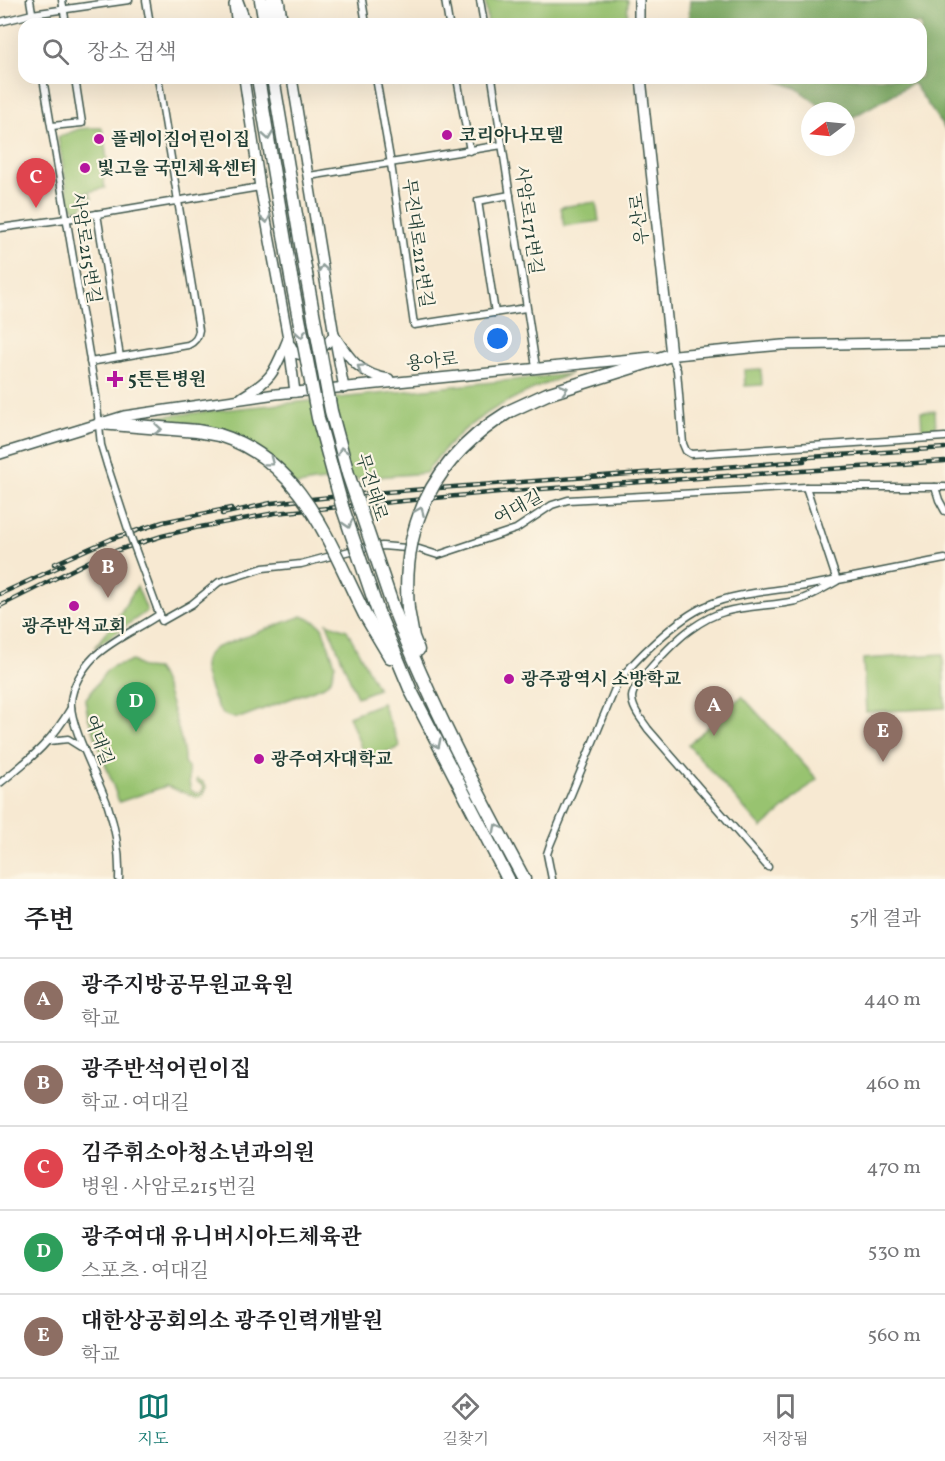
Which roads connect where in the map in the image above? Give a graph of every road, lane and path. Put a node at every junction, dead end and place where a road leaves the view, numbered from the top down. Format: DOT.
graph roads {
  1 [pos="30,0"];
  2 [pos="62,0"];
  3 [pos="129,0"];
  4 [pos="146,0"];
  5 [pos="235,0"];
  6 [pos="245,0"];
  7 [pos="261,0"];
  8 [pos="272,0"];
  9 [pos="279,0"];
  10 [pos="362,0"];
  11 [pos="445,0"];
  12 [pos="480,0"];
  13 [pos="639,0"];
  14 [pos="64,10"];
  15 [pos="32,14"];
  16 [pos="33,18"];
  17 [pos="65,18"];
  18 [pos="149,18"];
  19 [pos="236,18"];
  20 [pos="244,18"];
  21 [pos="246,18"];
  22 [pos="263,18"];
  23 [pos="273,18"];
  24 [pos="282,18"];
  25 [pos="365,18"];
  26 [pos="448,18"];
  27 [pos="483,18"];
  28 [pos="639,18"];
  29 [pos="0,22"];
  30 [pos="44,84"];
  31 [pos="76,84"];
  32 [pos="159,84"];
  33 [pos="245,84"];
  34 [pos="259,84"];
  35 [pos="274,84"];
  36 [pos="293,84"];
  37 [pos="377,84"];
  38 [pos="459,84"];
  39 [pos="493,84"];
  40 [pos="642,84"];
  41 [pos="52,126"];
  42 [pos="502,145"];
  43 [pos="470,151"];
  44 [pos="391,164"];
  45 [pos="309,176"];
  46 [pos="260,187"];
  47 [pos="510,195"];
  48 [pos="177,199"];
  49 [pos="97,214"];
  50 [pos="66,219"];
  51 [pos="0,228"];
  52 [pos="526,308"];
  53 [pos="495,313"];
  54 [pos="334,335"];
  55 [pos="288,338"];
  56 [pos="945,342"];
  57 [pos="671,356"];
  58 [pos="120,357"];
  59 [pos="90,362"];
  60 [pos="536,367"];
  61 [pos="402,381"];
  62 [pos="344,388"];
  63 [pos="296,392"];
  64 [pos="238,400"];
  65 [pos="100,423"];
  66 [pos="945,437"];
  67 [pos="0,454"];
  68 [pos="935,487"];
  69 [pos="945,487"];
  70 [pos="806,488"];
  71 [pos="945,511"];
  72 [pos="945,559"];
  73 [pos="837,581"];
  74 [pos="160,614"];
  75 [pos="411,691"];
  76 [pos="71,708"];
  77 [pos="446,731"];
  78 [pos="48,741"];
  79 [pos="85,749"];
  80 [pos="0,783"];
  81 [pos="768,867"];
  82 [pos="119,879"];
  83 [pos="508,879"];
  84 [pos="524,879"];
  85 [pos="552,879"];
  1 -- 15 [label="street"];
  2 -- 14 [label="street"];
  3 -- 14 [label="street"];
  4 -- 18 [label="street"];
  5 -- 19 [label="street"];
  5 -- 20 [label="highway"];
  6 -- 21 [label="highway"];
  7 -- 22 [label="highway"];
  8 -- 23 [label="highway"];
  9 -- 24 [label="street"];
  10 -- 25 [label="street"];
  11 -- 26 [label="street"];
  12 -- 27 [label="street"];
  13 -- 28 [label="street"];
  14 -- 15 [label="street"];
  14 -- 17 [label="street"];
  15 -- 16 [label="street"];
  15 -- 29 [label="street"];
  30 -- 41 [label="street, 사암로215번길"];
  31 -- 41 [label="street"];
  32 -- 48 [label="street"];
  33 -- 46 [label="street"];
  34 -- 75 [label="highway, 무진대로, one-way, bridge"];
  77 -- 35 [label="highway, 무진대로, one-way, bridge"];
  36 -- 45 [label="street"];
  37 -- 44 [label="street, 무진대로212번길"];
  38 -- 43 [label="street"];
  39 -- 42 [label="street, 사암로171번길"];
  40 -- 57 [label="street, 우산로"];
  41 -- 50 [label="street, 사암로215번길"];
  42 -- 43 [label="street, 무진대로212번길"];
  42 -- 47 [label="street, 사암로171번길"];
  43 -- 44 [label="street, 무진대로212번길"];
  44 -- 45 [label="street, 무진대로212번길"];
  44 -- 53 [label="street, 무진대로212번길"];
  54 -- 45 [label="street, one-way"];
  46 -- 48 [label="street"];
  46 -- 55 [label="street, one-way"];
  47 -- 52 [label="street, 사암로171번길"];
  47 -- 53 [label="street"];
  48 -- 49 [label="street"];
  48 -- 58 [label="street"];
  49 -- 50 [label="street"];
  49 -- 58 [label="street"];
  50 -- 51 [label="street"];
  50 -- 59 [label="street, 사암로215번길"];
  52 -- 53 [label="street"];
  52 -- 60 [label="street, 사암로171번길"];
  54 -- 55 [label="street"];
  61 -- 54 [label="street, one-way"];
  54 -- 62 [label="street"];
  55 -- 63 [label="street"];
  55 -- 64 [label="street"];
  56 -- 57 [label="street, 용아로"];
  57 -- 60 [label="street, 용아로"];
  57 -- 66 [label="street"];
  77 -- 57 [label="highway, one-way, bridge"];
  58 -- 59 [label="street"];
  59 -- 65 [label="street, 사암로215번길"];
  60 -- 61 [label="street, 용아로"];
  61 -- 62 [label="street, 용아로"];
  62 -- 63 [label="street, 용아로"];
  63 -- 64 [label="street, 용아로"];
  64 -- 65 [label="street, 용아로"];
  65 -- 67 [label="street, 용아로"];
  65 -- 74 [label="street, 사암로215번길, bridge"];
  65 -- 75 [label="highway, one-way, bridge"];
  68 -- 69 [label="street, 여대길"];
  68 -- 70 [label="street, 여대길"];
  68 -- 71 [label="street"];
  70 -- 73 [label="street"];
  70 -- 74 [label="street, 여대길"];
  72 -- 73 [label="street"];
  73 -- 81 [label="street"];
  73 -- 85 [label="street"];
  74 -- 76 [label="street, 여대길"];
  75 -- 83 [label="highway, 무진대로, one-way"];
  76 -- 78 [label="street"];
  76 -- 79 [label="street, 여대길"];
  84 -- 77 [label="highway, 무진대로, one-way"];
  78 -- 79 [label="street"];
  78 -- 80 [label="street"];
  79 -- 82 [label="street, 여대길"];
}
